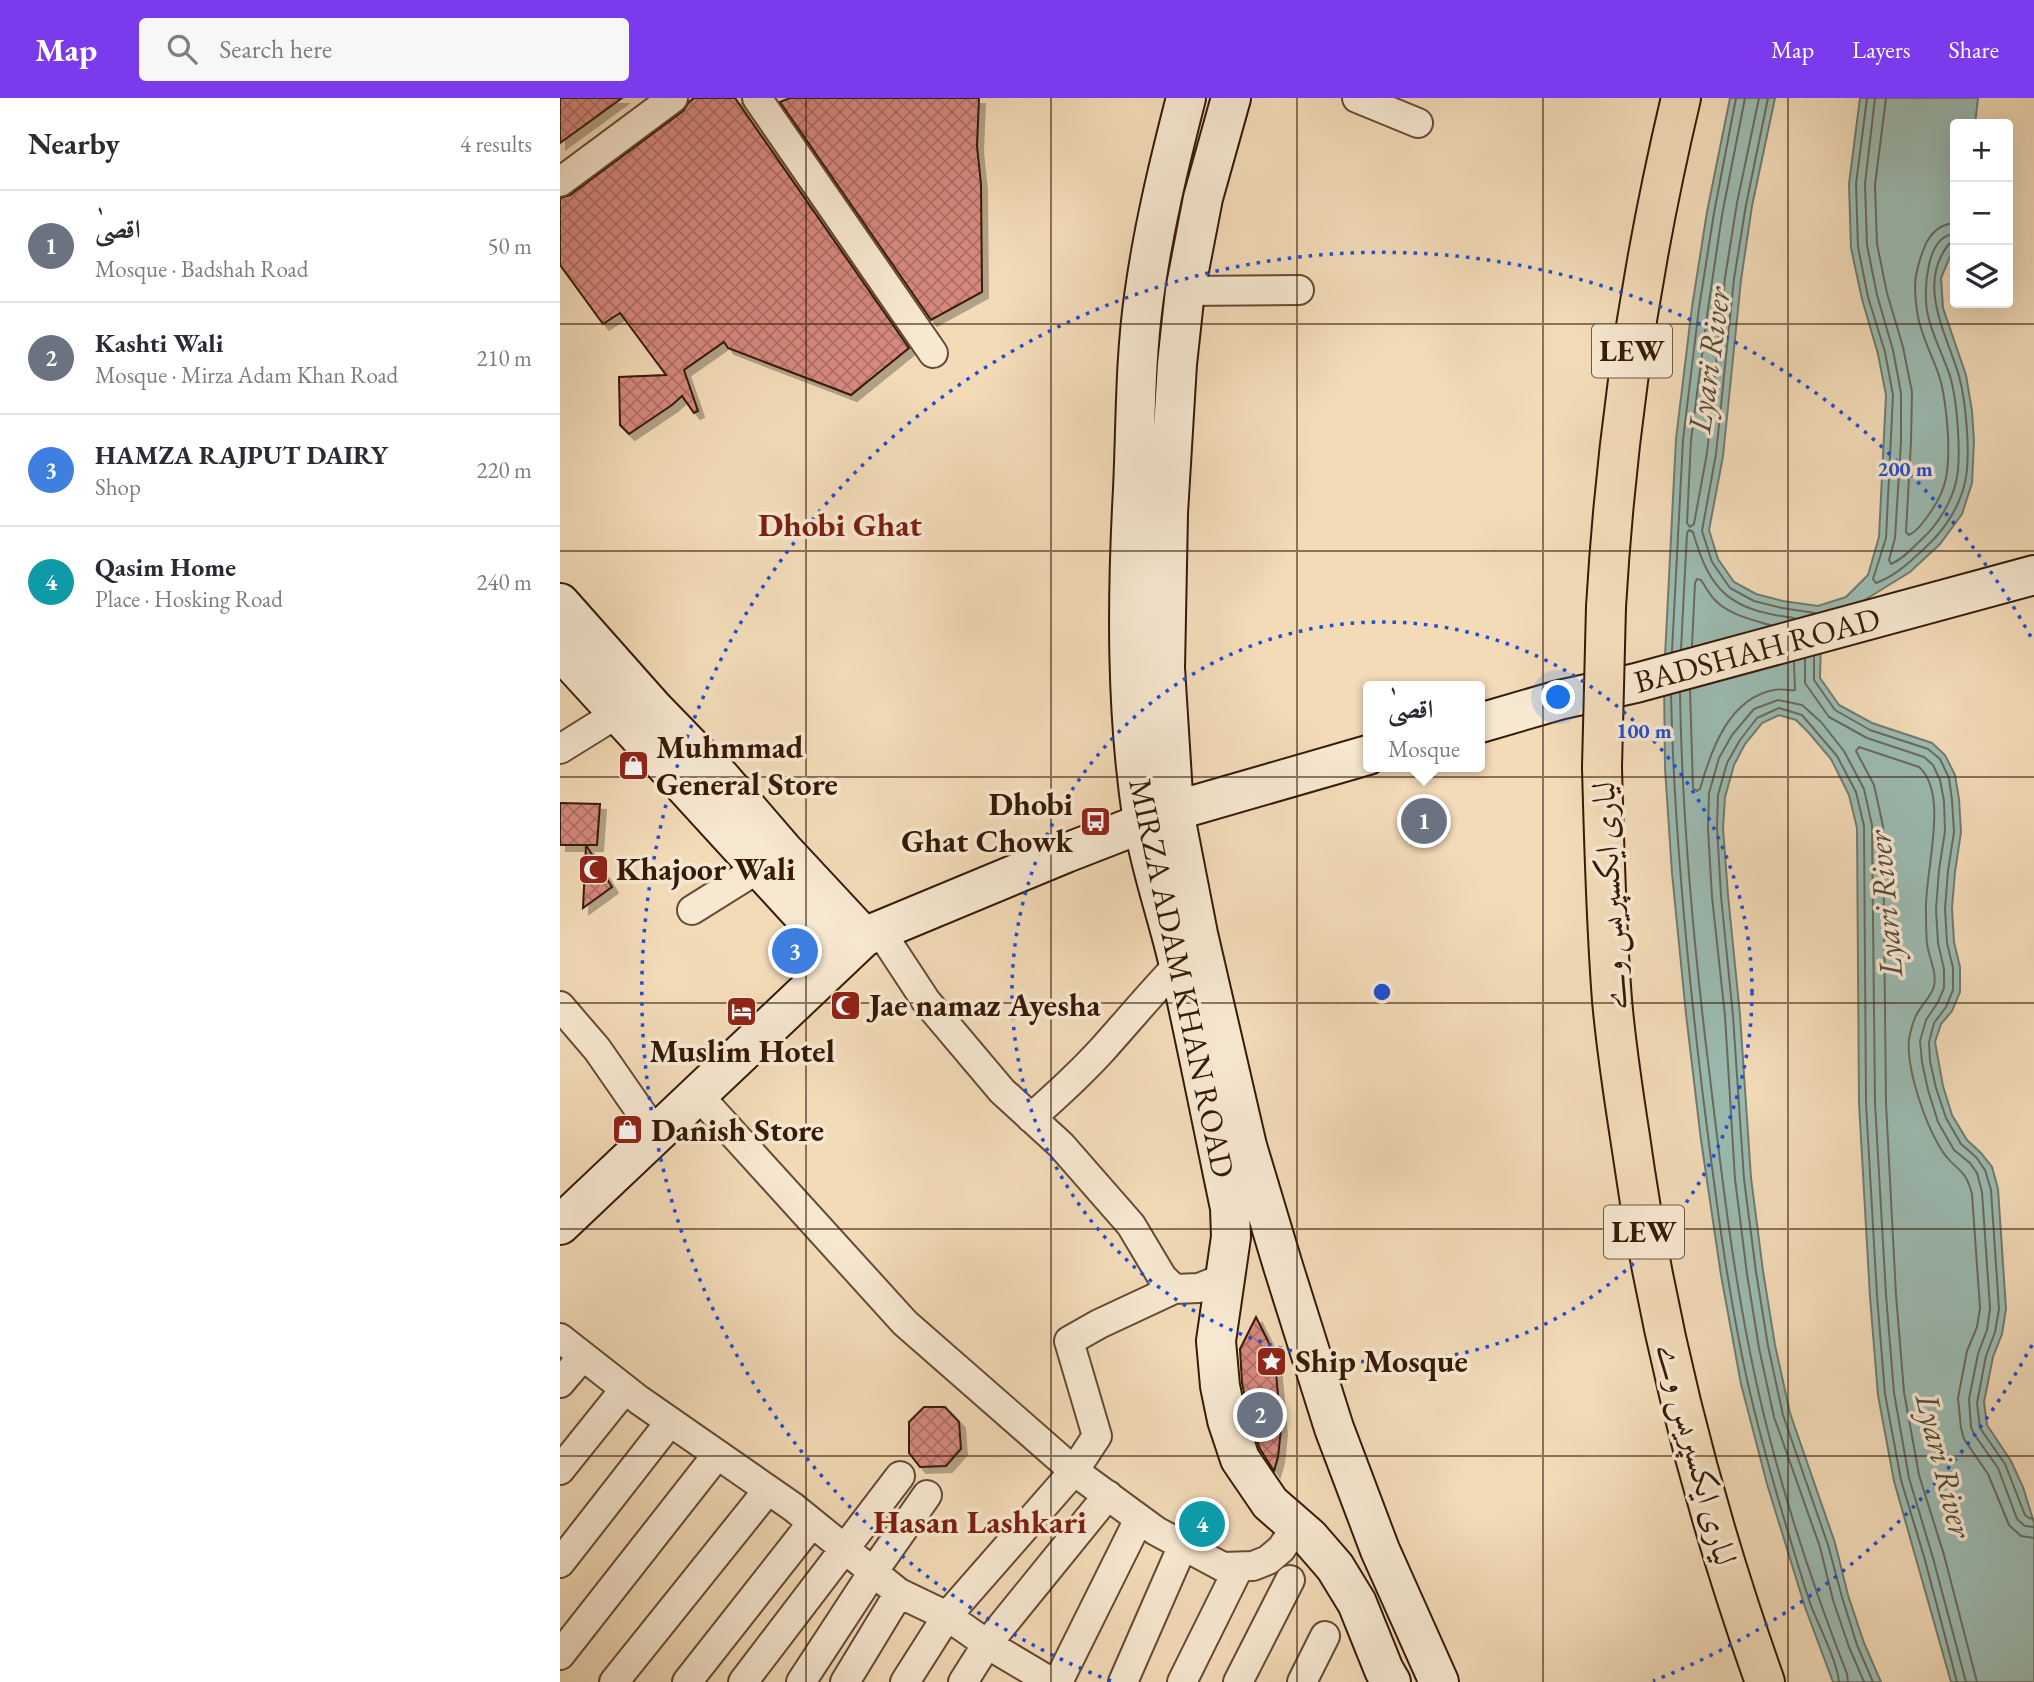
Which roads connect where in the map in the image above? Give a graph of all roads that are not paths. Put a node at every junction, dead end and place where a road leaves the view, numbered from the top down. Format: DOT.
graph roads {
  1 [pos="673,98"];
  2 [pos="757,98"];
  3 [pos="1186,98"];
  4 [pos="1231,98"];
  5 [pos="1357,98"];
  6 [pos="1681,98"];
  7 [pos="1418,123"];
  8 [pos="560,182"];
  9 [pos="1299,290"];
  10 [pos="1185,291"];
  11 [pos="933,353"];
  12 [pos="2034,575"];
  13 [pos="560,603"];
  14 [pos="560,650"];
  15 [pos="618,713"];
  16 [pos="1485,722"];
  17 [pos="560,749"];
  18 [pos="1363,756"];
  19 [pos="1159,817"];
  20 [pos="760,867"];
  21 [pos="692,910"];
  22 [pos="862,942"];
  23 [pos="1179,964"];
  24 [pos="560,1006"];
  25 [pos="698,1095"];
  26 [pos="1031,1118"];
  27 [pos="656,1134"];
  28 [pos="560,1225"];
  29 [pos="1224,1278"];
  30 [pos="1174,1289"];
  31 [pos="560,1338"];
  32 [pos="583,1356"];
  33 [pos="560,1383"];
  34 [pos="625,1389"];
  35 [pos="670,1422"];
  36 [pos="717,1455"];
  37 [pos="560,1471"];
  38 [pos="1074,1471"];
  39 [pos="900,1476"];
  40 [pos="768,1490"];
  41 [pos="927,1495"];
  42 [pos="1108,1495"];
  43 [pos="1139,1519"];
  44 [pos="812,1523"];
  45 [pos="1297,1526"];
  46 [pos="1183,1545"];
  47 [pos="845,1549"];
  48 [pos="560,1563"];
  49 [pos="1238,1567"];
  50 [pos="873,1572"];
  51 [pos="1290,1580"];
  52 [pos="898,1593"];
  53 [pos="947,1616"];
  54 [pos="1325,1636"];
  55 [pos="987,1644"];
  56 [pos="560,1655"];
  57 [pos="1384,1678"];
  58 [pos="614,1682"];
  59 [pos="687,1682"];
  60 [pos="743,1682"];
  61 [pos="801,1682"];
  62 [pos="845,1682"];
  63 [pos="905,1682"];
  64 [pos="963,1682"];
  65 [pos="1051,1682"];
  66 [pos="1058,1682"];
  67 [pos="1123,1682"];
  68 [pos="1182,1682"];
  69 [pos="1238,1682"];
  70 [pos="1302,1682"];
  71 [pos="1439,1682"];
  72 [pos="1765,1682"];
  1 -- 8 [label="street"];
  2 -- 11 [label="street"];
  3 -- 19 [label="main road, MIRZA ADAM KHAN ROAD"];
  4 -- 10 [label="main road, MIRZA ADAM KHAN ROAD"];
  5 -- 7 [label="street"];
  6 -- 72 [label="highway, لیاری ایکسپریس وے / LEW, bridge"];
  9 -- 10 [label="street"];
  10 -- 19 [label="main road, MIRZA ADAM KHAN ROAD"];
  12 -- 16 [label="main road, BADSHAH ROAD"];
  13 -- 22 [label="main road"];
  14 -- 15 [label="main road"];
  15 -- 17 [label="street"];
  15 -- 20 [label="main road"];
  18 -- 19 [label="main road"];
  19 -- 22 [label="main road"];
  19 -- 23 [label="main road, MIRZA ADAM KHAN ROAD"];
  19 -- 71 [label="main road, MIRZA ADAM KHAN ROAD"];
  20 -- 21 [label="street"];
  20 -- 22 [label="main road"];
  22 -- 25 [label="main road"];
  22 -- 26 [label="street"];
  23 -- 26 [label="street"];
  23 -- 29 [label="main road, MIRZA ADAM KHAN ROAD"];
  24 -- 27 [label="street"];
  25 -- 27 [label="main road"];
  25 -- 38 [label="street"];
  26 -- 30 [label="street"];
  27 -- 28 [label="main road"];
  29 -- 30 [label="street"];
  29 -- 45 [label="main road, MIRZA ADAM KHAN ROAD"];
  30 -- 38 [label="street"];
  31 -- 32 [label="street"];
  32 -- 33 [label="street"];
  32 -- 34 [label="street"];
  34 -- 35 [label="street"];
  34 -- 37 [label="street"];
  35 -- 36 [label="street"];
  35 -- 48 [label="street"];
  36 -- 40 [label="street"];
  36 -- 56 [label="street"];
  38 -- 42 [label="street"];
  38 -- 53 [label="street"];
  39 -- 47 [label="street"];
  40 -- 44 [label="street"];
  40 -- 58 [label="street"];
  41 -- 50 [label="street"];
  42 -- 43 [label="street"];
  42 -- 55 [label="street"];
  43 -- 46 [label="street"];
  43 -- 66 [label="street"];
  44 -- 47 [label="street"];
  44 -- 59 [label="street"];
  45 -- 49 [label="street"];
  45 -- 57 [label="main road, MIRZA ADAM KHAN ROAD"];
  46 -- 49 [label="street"];
  46 -- 67 [label="street"];
  47 -- 50 [label="street"];
  47 -- 60 [label="street"];
  49 -- 68 [label="street"];
  50 -- 52 [label="street"];
  50 -- 61 [label="street"];
  51 -- 69 [label="street"];
  52 -- 53 [label="street"];
  52 -- 62 [label="street"];
  53 -- 55 [label="street"];
  53 -- 63 [label="street"];
  54 -- 70 [label="street"];
  55 -- 64 [label="street"];
  55 -- 65 [label="street"];
}
